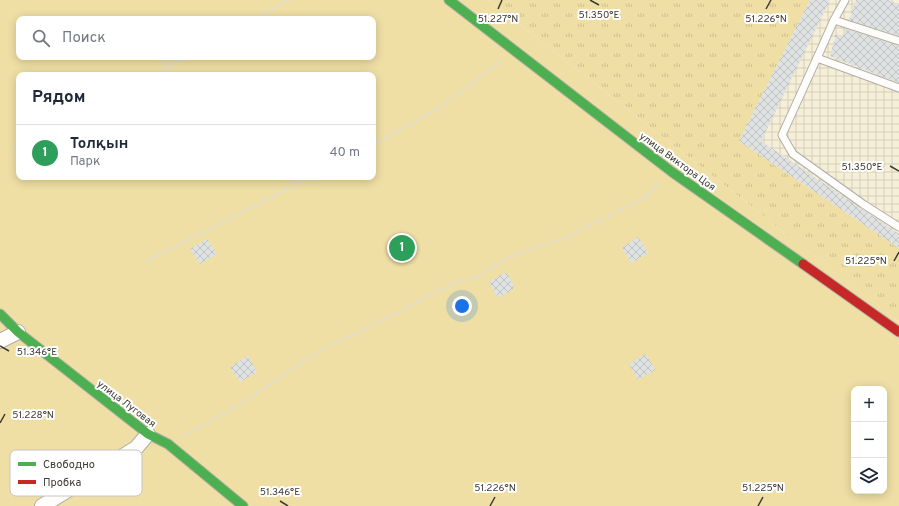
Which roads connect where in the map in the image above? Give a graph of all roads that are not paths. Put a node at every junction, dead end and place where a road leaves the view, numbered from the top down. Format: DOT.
graph roads {
  1 [pos="449,0"];
  2 [pos="845,0"];
  3 [pos="834,20"];
  4 [pos="899,41"];
  5 [pos="817,58"];
  6 [pos="899,88"];
  7 [pos="899,227"];
  8 [pos="0,314"];
  9 [pos="18,332"];
  10 [pos="899,332"];
  11 [pos="0,341"];
  12 [pos="148,434"];
  13 [pos="133,450"];
  14 [pos="58,496"];
  15 [pos="42,506"];
  16 [pos="243,506"];
  1 -- 10 [label="street, улица Виктора Цоя"];
  2 -- 3 [label="lane"];
  3 -- 4 [label="lane"];
  3 -- 5 [label="lane"];
  5 -- 6 [label="lane"];
  5 -- 7 [label="lane"];
  8 -- 9 [label="street, улица Луговая"];
  9 -- 11 [label="street"];
  9 -- 12 [label="street, улица Луговая"];
  12 -- 13 [label="street"];
  12 -- 16 [label="street, улица Луговая"];
  14 -- 15 [label="street"];
}
